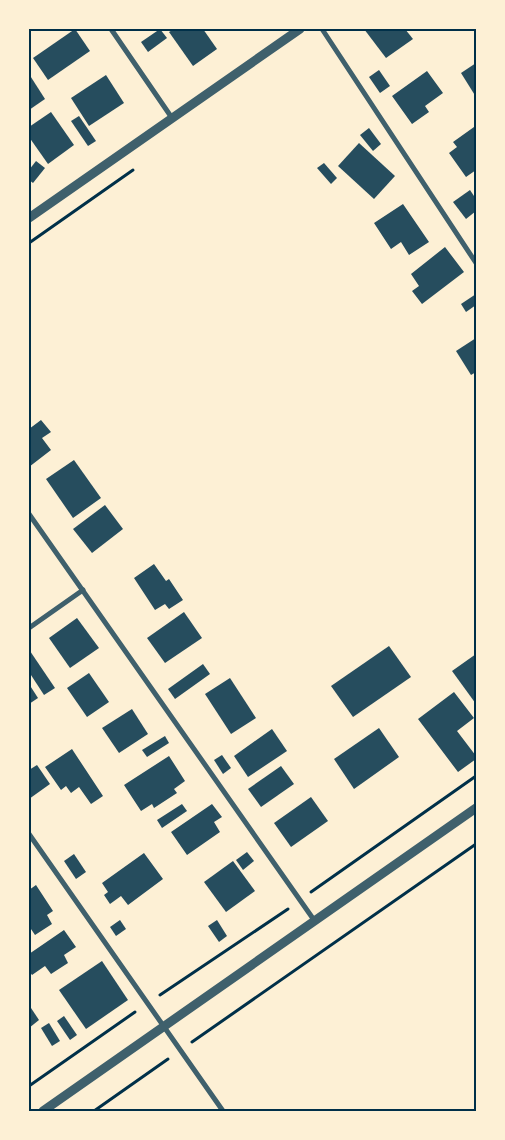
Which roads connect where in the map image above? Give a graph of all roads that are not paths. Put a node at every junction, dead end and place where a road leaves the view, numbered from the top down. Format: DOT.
graph roads {
  1 [pos="111,29"];
  2 [pos="300,29"];
  3 [pos="322,29"];
  4 [pos="172,118"];
  5 [pos="29,216"];
  6 [pos="476,263"];
  7 [pos="29,514"];
  8 [pos="83,590"];
  9 [pos="29,628"];
  10 [pos="476,808"];
  11 [pos="29,834"];
  12 [pos="314,920"];
  13 [pos="165,1026"];
  14 [pos="43,1111"];
  15 [pos="223,1111"];
  1 -- 4 [label="street"];
  2 -- 4 [label="street"];
  3 -- 6 [label="street"];
  4 -- 5 [label="street"];
  7 -- 8 [label="street"];
  8 -- 9 [label="street"];
  8 -- 12 [label="street"];
  10 -- 12 [label="street"];
  11 -- 13 [label="street"];
  12 -- 13 [label="street"];
  13 -- 14 [label="street"];
  13 -- 15 [label="street"];
}
